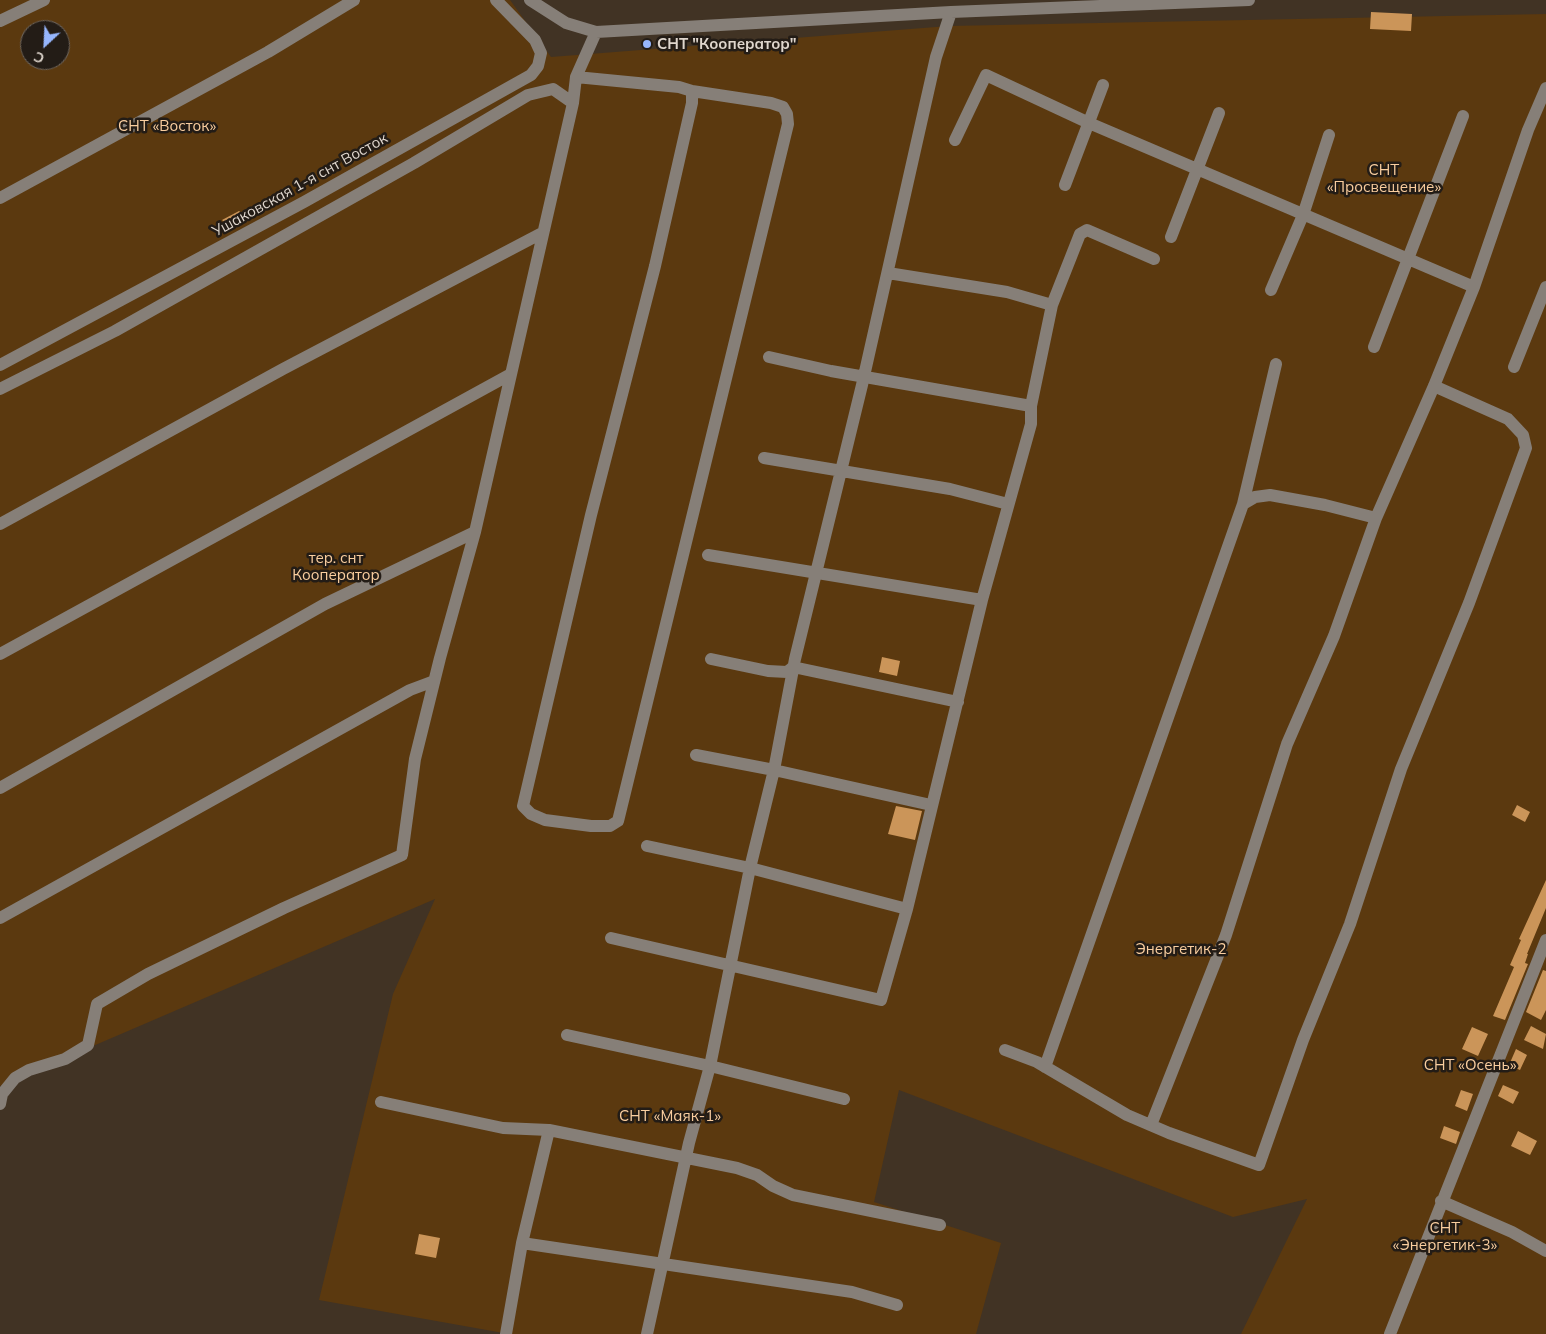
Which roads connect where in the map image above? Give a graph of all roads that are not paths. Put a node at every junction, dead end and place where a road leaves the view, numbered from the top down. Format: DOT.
graph roads {
  1 [pos="44,0"];
  2 [pos="354,0"];
  3 [pos="496,0"];
  4 [pos="530,0"];
  5 [pos="1248,0"];
  6 [pos="951,12"];
  7 [pos="0,21"];
  8 [pos="596,32"];
  9 [pos="576,77"];
  10 [pos="1103,85"];
  11 [pos="1546,88"];
  12 [pos="692,91"];
  13 [pos="573,103"];
  14 [pos="1218,113"];
  15 [pos="1463,116"];
  16 [pos="1089,123"];
  17 [pos="1329,135"];
  18 [pos="955,140"];
  19 [pos="1196,170"];
  20 [pos="1065,185"];
  21 [pos="0,198"];
  22 [pos="1303,215"];
  23 [pos="542,233"];
  24 [pos="1171,237"];
  25 [pos="1408,258"];
  26 [pos="1154,259"];
  27 [pos="888,273"];
  28 [pos="1474,287"];
  29 [pos="1546,287"];
  30 [pos="1271,290"];
  31 [pos="1052,305"];
  32 [pos="1374,347"];
  33 [pos="769,357"];
  34 [pos="1276,364"];
  35 [pos="0,365"];
  36 [pos="1514,367"];
  37 [pos="511,374"];
  38 [pos="864,376"];
  39 [pos="1434,386"];
  40 [pos="0,389"];
  41 [pos="1031,406"];
  42 [pos="764,458"];
  43 [pos="841,471"];
  44 [pos="1008,504"];
  45 [pos="1243,504"];
  46 [pos="1376,518"];
  47 [pos="0,524"];
  48 [pos="475,532"];
  49 [pos="708,555"];
  50 [pos="818,572"];
  51 [pos="982,600"];
  52 [pos="0,654"];
  53 [pos="711,660"];
  54 [pos="794,667"];
  55 [pos="434,681"];
  56 [pos="958,702"];
  57 [pos="696,756"];
  58 [pos="774,770"];
  59 [pos="0,788"];
  60 [pos="931,806"];
  61 [pos="647,846"];
  62 [pos="750,868"];
  63 [pos="907,909"];
  64 [pos="0,918"];
  65 [pos="611,938"];
  66 [pos="1546,940"];
  67 [pos="732,965"];
  68 [pos="567,1035"];
  69 [pos="1005,1050"];
  70 [pos="710,1066"];
  71 [pos="1045,1067"];
  72 [pos="844,1099"];
  73 [pos="380,1102"];
  74 [pos="0,1104"];
  75 [pos="1151,1126"];
  76 [pos="550,1130"];
  77 [pos="685,1159"];
  78 [pos="1441,1201"];
  79 [pos="940,1225"];
  80 [pos="522,1243"];
  81 [pos="1546,1251"];
  82 [pos="662,1264"];
  83 [pos="897,1305"];
  84 [pos="506,1334"];
  85 [pos="647,1334"];
  86 [pos="1390,1334"];
  1 -- 7 [label="street"];
  2 -- 21 [label="street"];
  3 -- 35 [label="street, Ушаковская 1-я снт Восток"];
  4 -- 8 [label="street"];
  5 -- 6 [label="street"];
  6 -- 8 [label="street"];
  6 -- 27 [label="street"];
  8 -- 9 [label="street"];
  9 -- 12 [label="street"];
  9 -- 13 [label="street"];
  10 -- 16 [label="street"];
  11 -- 28 [label="street"];
  12 -- 12 [label="street"];
  13 -- 23 [label="street"];
  13 -- 40 [label="street"];
  14 -- 19 [label="street"];
  15 -- 25 [label="street"];
  16 -- 18 [label="street"];
  16 -- 19 [label="street"];
  16 -- 20 [label="street"];
  17 -- 22 [label="street"];
  19 -- 22 [label="street"];
  19 -- 24 [label="street"];
  22 -- 25 [label="street"];
  22 -- 30 [label="street"];
  23 -- 37 [label="street"];
  23 -- 47 [label="street"];
  25 -- 28 [label="street"];
  25 -- 32 [label="street"];
  26 -- 31 [label="street"];
  27 -- 31 [label="street"];
  27 -- 38 [label="street"];
  28 -- 39 [label="street"];
  29 -- 36 [label="street"];
  31 -- 41 [label="street"];
  33 -- 38 [label="street"];
  34 -- 45 [label="street"];
  37 -- 48 [label="street"];
  37 -- 52 [label="street"];
  38 -- 41 [label="street"];
  38 -- 43 [label="street"];
  39 -- 46 [label="street"];
  39 -- 75 [label="street"];
  41 -- 44 [label="street"];
  42 -- 43 [label="street"];
  43 -- 44 [label="street"];
  43 -- 50 [label="street"];
  44 -- 51 [label="street"];
  45 -- 46 [label="street"];
  45 -- 71 [label="street"];
  46 -- 75 [label="street"];
  48 -- 55 [label="street"];
  48 -- 59 [label="street"];
  49 -- 50 [label="street"];
  50 -- 51 [label="street"];
  50 -- 54 [label="street"];
  51 -- 56 [label="street"];
  53 -- 54 [label="street"];
  54 -- 56 [label="street"];
  54 -- 58 [label="street"];
  55 -- 64 [label="street"];
  55 -- 74 [label="street"];
  56 -- 60 [label="street"];
  57 -- 58 [label="street"];
  58 -- 60 [label="street"];
  58 -- 62 [label="street"];
  60 -- 63 [label="street"];
  61 -- 62 [label="street"];
  62 -- 63 [label="street"];
  62 -- 67 [label="street"];
  63 -- 67 [label="street"];
  65 -- 67 [label="street"];
  66 -- 78 [label="street"];
  67 -- 70 [label="street"];
  68 -- 70 [label="street"];
  69 -- 71 [label="street"];
  70 -- 72 [label="street"];
  70 -- 77 [label="street"];
  71 -- 75 [label="street"];
  73 -- 76 [label="street"];
  76 -- 77 [label="street"];
  76 -- 80 [label="street"];
  77 -- 79 [label="street"];
  77 -- 82 [label="street"];
  78 -- 81 [label="street"];
  78 -- 86 [label="street"];
  80 -- 82 [label="street"];
  80 -- 84 [label="street"];
  82 -- 83 [label="street"];
  82 -- 85 [label="street"];
}
